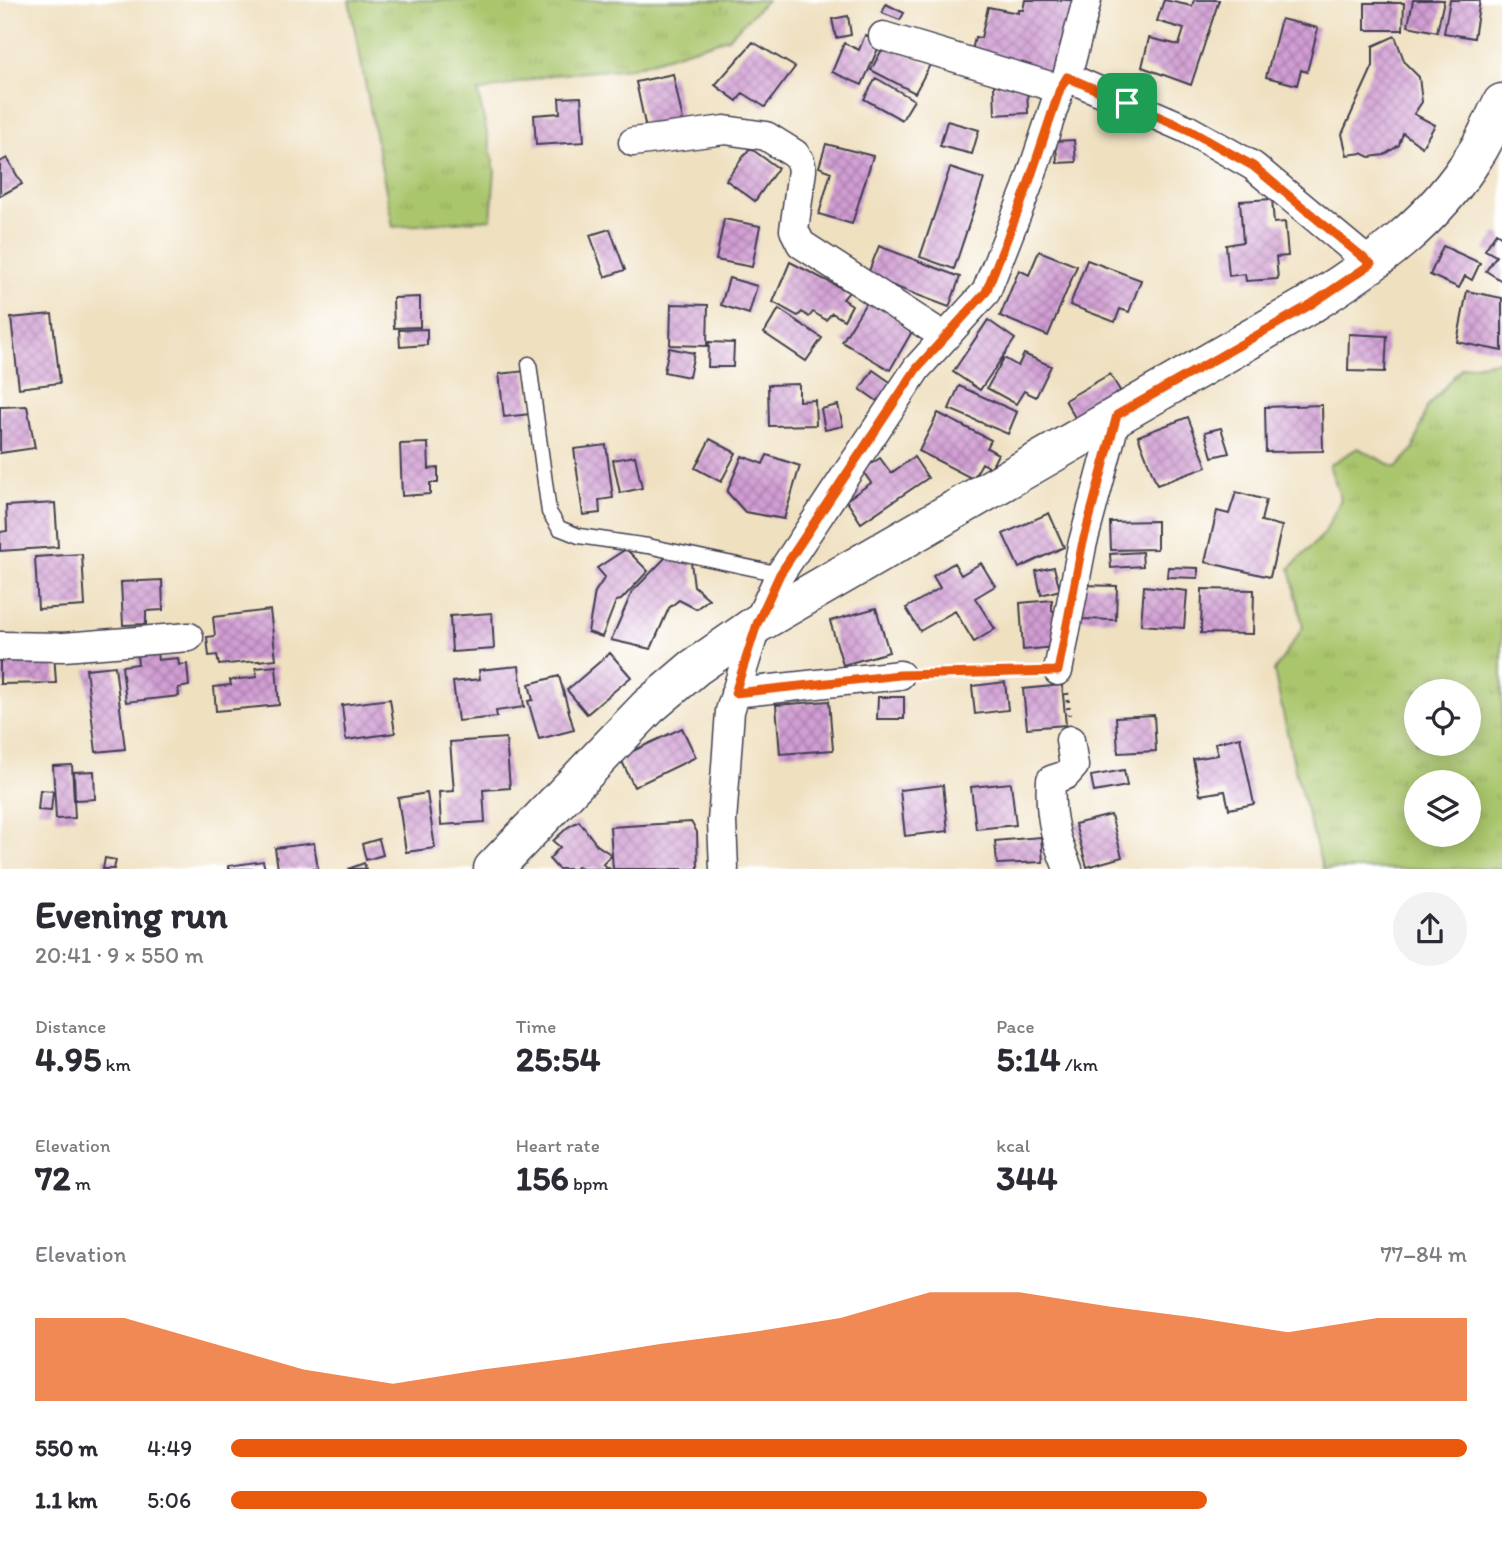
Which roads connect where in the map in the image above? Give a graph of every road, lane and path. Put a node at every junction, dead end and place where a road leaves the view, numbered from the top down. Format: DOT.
graph roads {
  1 [pos="1087,0"];
  2 [pos="883,36"];
  3 [pos="1063,83"];
  4 [pos="1502,103"];
  5 [pos="633,142"];
  6 [pos="1371,264"];
  7 [pos="945,337"];
  8 [pos="529,364"];
  9 [pos="1117,415"];
  10 [pos="780,574"];
  11 [pos="757,624"];
  12 [pos="189,637"];
  13 [pos="0,646"];
  14 [pos="1058,671"];
  15 [pos="900,675"];
  16 [pos="735,693"];
  17 [pos="1070,740"];
  18 [pos="493,869"];
  19 [pos="724,869"];
  20 [pos="1068,869"];
  1 -- 3 [label="street"];
  2 -- 3 [label="street"];
  3 -- 6 [label="street"];
  3 -- 7 [label="street"];
  4 -- 6 [label="main road"];
  5 -- 7 [label="street"];
  6 -- 9 [label="main road"];
  7 -- 10 [label="street"];
  8 -- 10 [label="lane"];
  9 -- 11 [label="main road"];
  9 -- 14 [label="street"];
  10 -- 11 [label="street"];
  11 -- 16 [label="street"];
  11 -- 18 [label="main road"];
  12 -- 13 [label="street"];
  14 -- 15 [label="path"];
  14 -- 17 [label="path"];
  15 -- 16 [label="street"];
  16 -- 19 [label="street"];
  17 -- 20 [label="street"];
}
